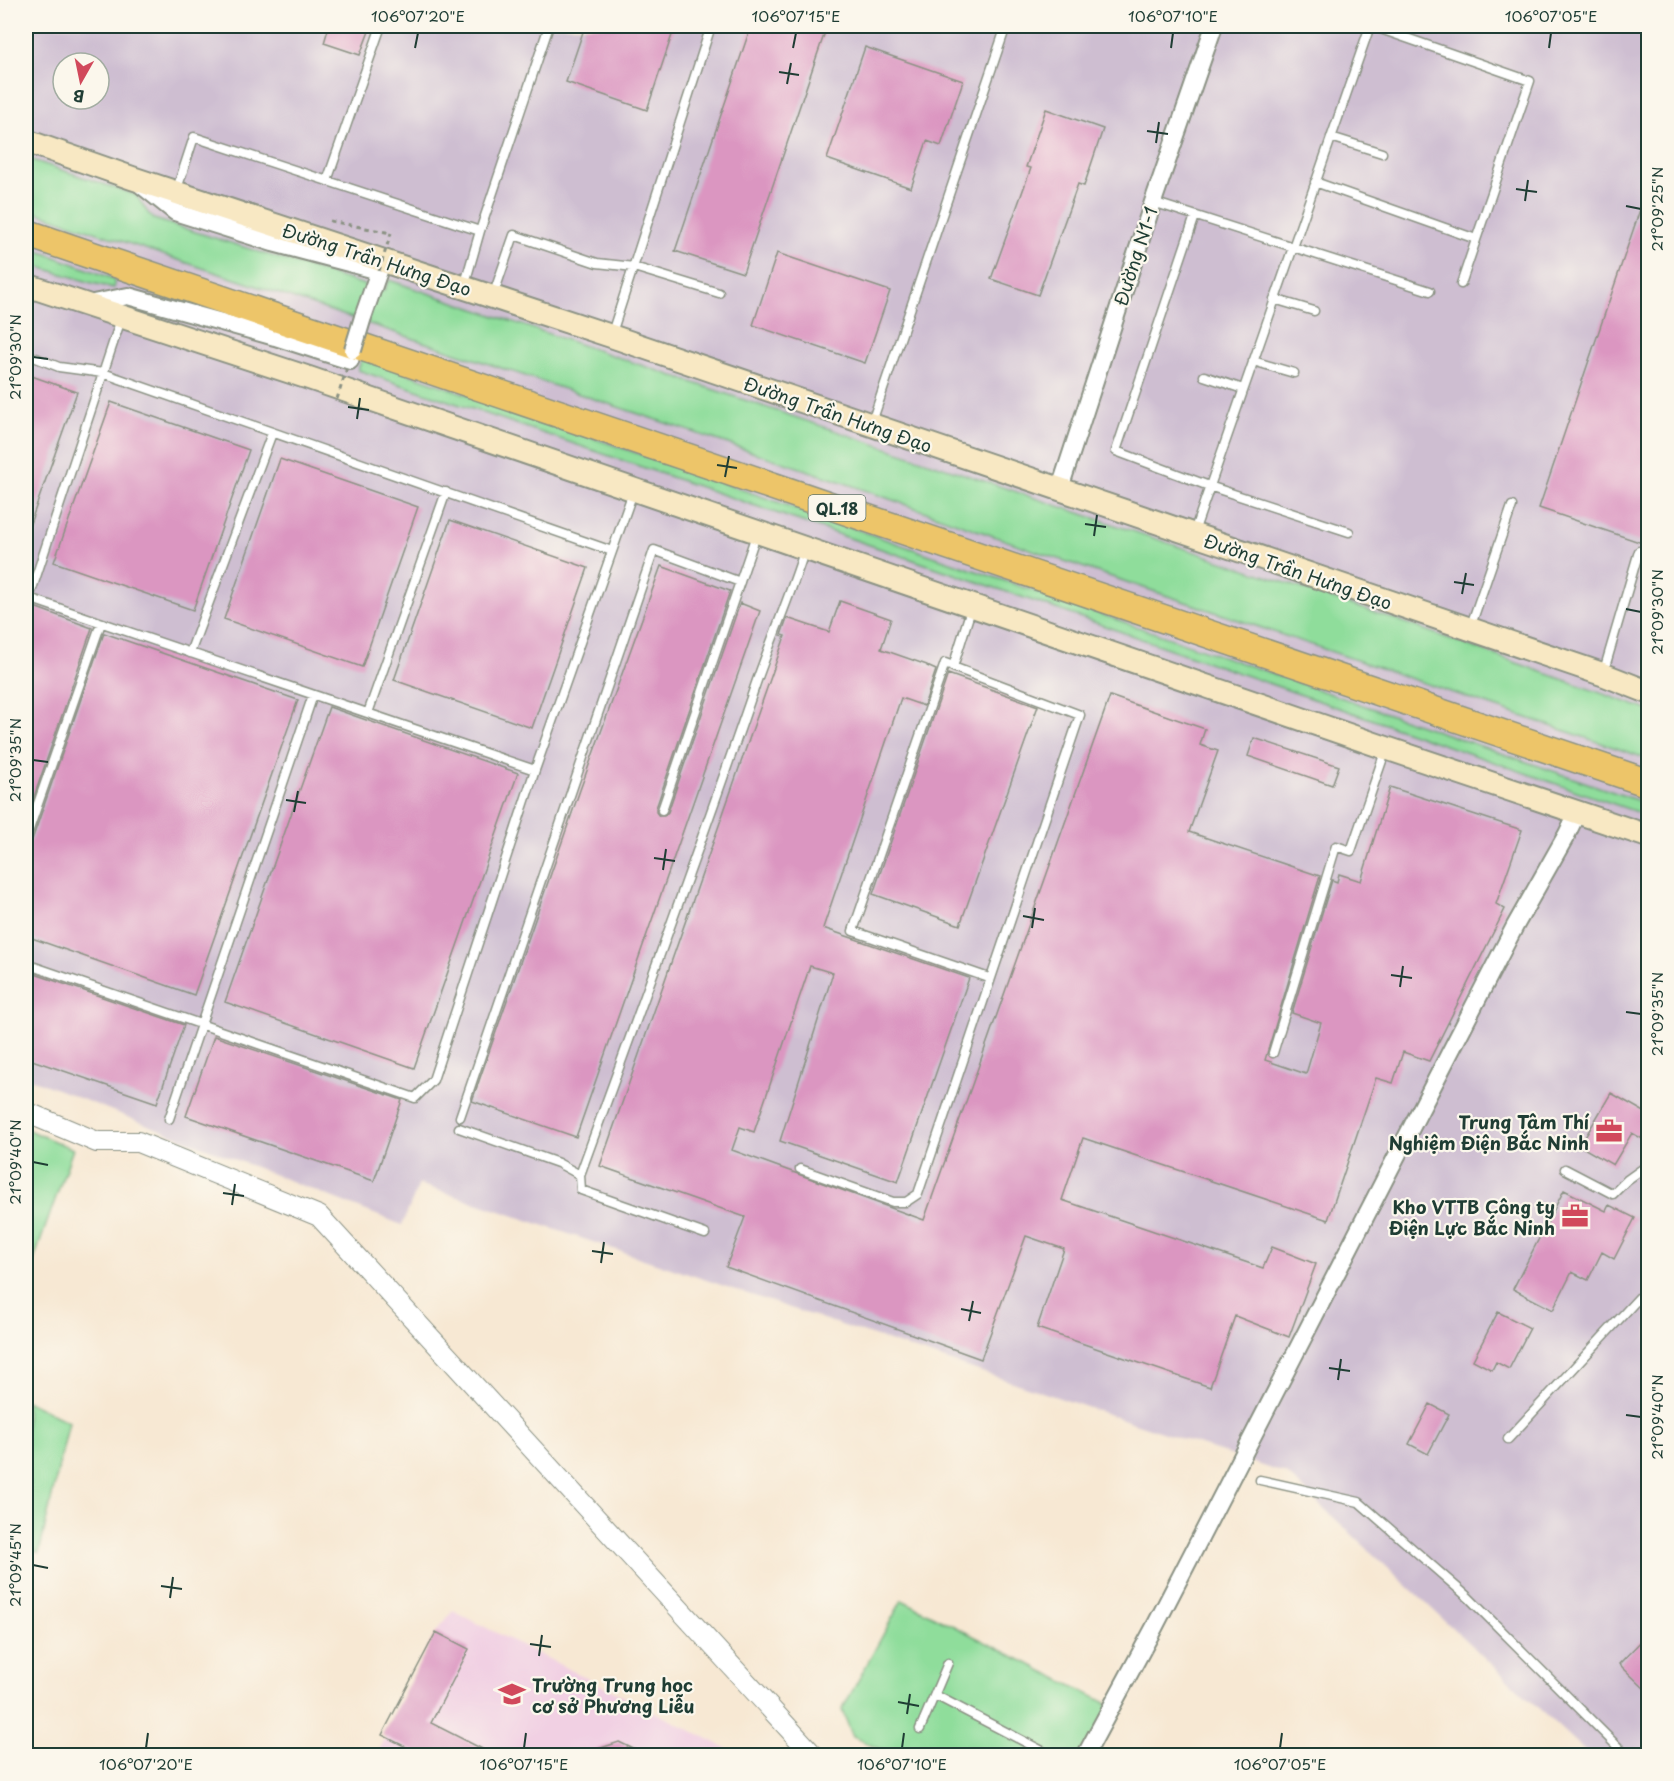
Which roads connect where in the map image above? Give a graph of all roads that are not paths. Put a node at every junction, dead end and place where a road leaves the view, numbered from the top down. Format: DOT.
graph roads {
  1 [pos="381,26"];
  2 [pos="549,26"];
  3 [pos="711,26"];
  4 [pos="1006,26"];
  5 [pos="1214,26"];
  6 [pos="1371,26"];
  7 [pos="1331,137"];
  8 [pos="26,141"];
  9 [pos="1382,153"];
  10 [pos="132,178"];
  11 [pos="327,181"];
  12 [pos="1315,182"];
  13 [pos="176,193"];
  14 [pos="1153,202"];
  15 [pos="1195,216"];
  16 [pos="480,231"];
  17 [pos="26,233"];
  18 [pos="1476,239"];
  19 [pos="1292,248"];
  20 [pos="634,267"];
  21 [pos="1461,284"];
  22 [pos="26,285"];
  23 [pos="464,287"];
  24 [pos="1430,291"];
  25 [pos="719,292"];
  26 [pos="493,297"];
  27 [pos="1274,299"];
  28 [pos="84,305"];
  29 [pos="1314,311"];
  30 [pos="122,317"];
  31 [pos="611,336"];
  32 [pos="26,354"];
  33 [pos="1253,361"];
  34 [pos="103,373"];
  35 [pos="1294,373"];
  36 [pos="1204,376"];
  37 [pos="1243,389"];
  38 [pos="871,425"];
  39 [pos="272,433"];
  40 [pos="1209,486"];
  41 [pos="1060,488"];
  42 [pos="633,489"];
  43 [pos="446,492"];
  44 [pos="1512,506"];
  45 [pos="1349,531"];
  46 [pos="757,532"];
  47 [pos="1193,535"];
  48 [pos="805,549"];
  49 [pos="612,551"];
  50 [pos="1639,551"];
  51 [pos="740,582"];
  52 [pos="27,597"];
  53 [pos="972,606"];
  54 [pos="101,622"];
  55 [pos="1470,628"];
  56 [pos="190,653"];
  57 [pos="953,666"];
  58 [pos="1602,674"];
  59 [pos="1648,692"];
  60 [pos="313,695"];
  61 [pos="368,713"];
  62 [pos="1386,748"];
  63 [pos="535,770"];
  64 [pos="1648,783"];
  65 [pos="663,810"];
  66 [pos="1577,813"];
  67 [pos="1648,836"];
  68 [pos="26,838"];
  69 [pos="26,964"];
  70 [pos="989,978"];
  71 [pos="201,1024"];
  72 [pos="1273,1053"];
  73 [pos="26,1112"];
  74 [pos="460,1117"];
  75 [pos="169,1119"];
  76 [pos="459,1128"];
  77 [pos="1648,1165"];
  78 [pos="800,1169"];
  79 [pos="1565,1169"];
  80 [pos="580,1175"];
  81 [pos="705,1234"];
  82 [pos="1648,1288"];
  83 [pos="1509,1439"];
  84 [pos="1260,1480"];
  85 [pos="948,1663"];
  86 [pos="935,1695"];
  87 [pos="920,1729"];
  88 [pos="814,1755"];
  89 [pos="1052,1755"];
  90 [pos="1085,1755"];
  91 [pos="1627,1755"];
  1 -- 11 [label="lane"];
  2 -- 16 [label="lane"];
  3 -- 20 [label="lane"];
  4 -- 38 [label="lane"];
  5 -- 14 [label="street, Đường N1-1"];
  6 -- 7 [label="lane"];
  6 -- 18 [label="lane"];
  7 -- 9 [label="lane"];
  7 -- 12 [label="lane"];
  8 -- 10 [label="main road, Đường Trần Hưng Đạo"];
  10 -- 13 [label="main road, Đường Trần Hưng Đạo"];
  10 -- 28 [label="street, bridge"];
  11 -- 13 [label="lane"];
  11 -- 16 [label="lane"];
  12 -- 18 [label="lane"];
  12 -- 19 [label="lane"];
  13 -- 23 [label="main road, Đường Trần Hưng Đạo"];
  14 -- 15 [label="lane"];
  14 -- 41 [label="street, Đường N1-1"];
  15 -- 19 [label="lane"];
  15 -- 40 [label="lane"];
  16 -- 23 [label="lane"];
  17 -- 64 [label="highway, QL.18"];
  18 -- 21 [label="lane"];
  19 -- 24 [label="lane"];
  19 -- 27 [label="lane"];
  20 -- 25 [label="lane"];
  20 -- 26 [label="lane"];
  20 -- 31 [label="lane"];
  22 -- 28 [label="main road"];
  23 -- 26 [label="main road, Đường Trần Hưng Đạo"];
  26 -- 31 [label="main road, Đường Trần Hưng Đạo"];
  27 -- 29 [label="lane"];
  27 -- 33 [label="lane"];
  28 -- 30 [label="main road"];
  30 -- 34 [label="lane"];
  30 -- 42 [label="main road"];
  31 -- 38 [label="main road, Đường Trần Hưng Đạo"];
  32 -- 34 [label="lane"];
  33 -- 35 [label="lane"];
  33 -- 37 [label="lane"];
  34 -- 39 [label="lane"];
  34 -- 52 [label="lane"];
  36 -- 37 [label="lane"];
  37 -- 40 [label="lane"];
  38 -- 41 [label="main road, Đường Trần Hưng Đạo"];
  39 -- 43 [label="lane"];
  39 -- 56 [label="lane"];
  40 -- 45 [label="lane"];
  40 -- 47 [label="lane"];
  41 -- 47 [label="main road, Đường Trần Hưng Đạo"];
  42 -- 46 [label="main road"];
  42 -- 49 [label="lane"];
  43 -- 49 [label="lane"];
  43 -- 61 [label="lane"];
  44 -- 55 [label="lane"];
  46 -- 48 [label="main road"];
  46 -- 51 [label="lane"];
  47 -- 55 [label="main road, Đường Trần Hưng Đạo"];
  48 -- 53 [label="main road"];
  48 -- 80 [label="lane"];
  49 -- 63 [label="lane"];
  50 -- 58 [label="lane"];
  51 -- 65 [label="lane"];
  51 -- 74 [label="lane"];
  52 -- 54 [label="lane"];
  53 -- 57 [label="lane"];
  53 -- 62 [label="main road"];
  54 -- 56 [label="lane"];
  54 -- 68 [label="lane"];
  55 -- 58 [label="main road, Đường Trần Hưng Đạo"];
  56 -- 60 [label="lane"];
  57 -- 70 [label="lane"];
  57 -- 70 [label="lane"];
  58 -- 59 [label="main road, Đường Trần Hưng Đạo"];
  60 -- 61 [label="lane"];
  60 -- 71 [label="lane"];
  61 -- 63 [label="lane"];
  62 -- 66 [label="main road"];
  62 -- 72 [label="lane"];
  63 -- 71 [label="lane"];
  66 -- 67 [label="main road"];
  66 -- 90 [label="street"];
  69 -- 71 [label="lane"];
  70 -- 78 [label="lane"];
  71 -- 75 [label="lane"];
  73 -- 88 [label="street"];
  76 -- 80 [label="lane"];
  77 -- 79 [label="lane"];
  80 -- 81 [label="lane"];
  82 -- 83 [label="lane"];
  84 -- 91 [label="lane"];
  85 -- 86 [label="lane"];
  86 -- 87 [label="lane"];
  86 -- 89 [label="lane"];
}
